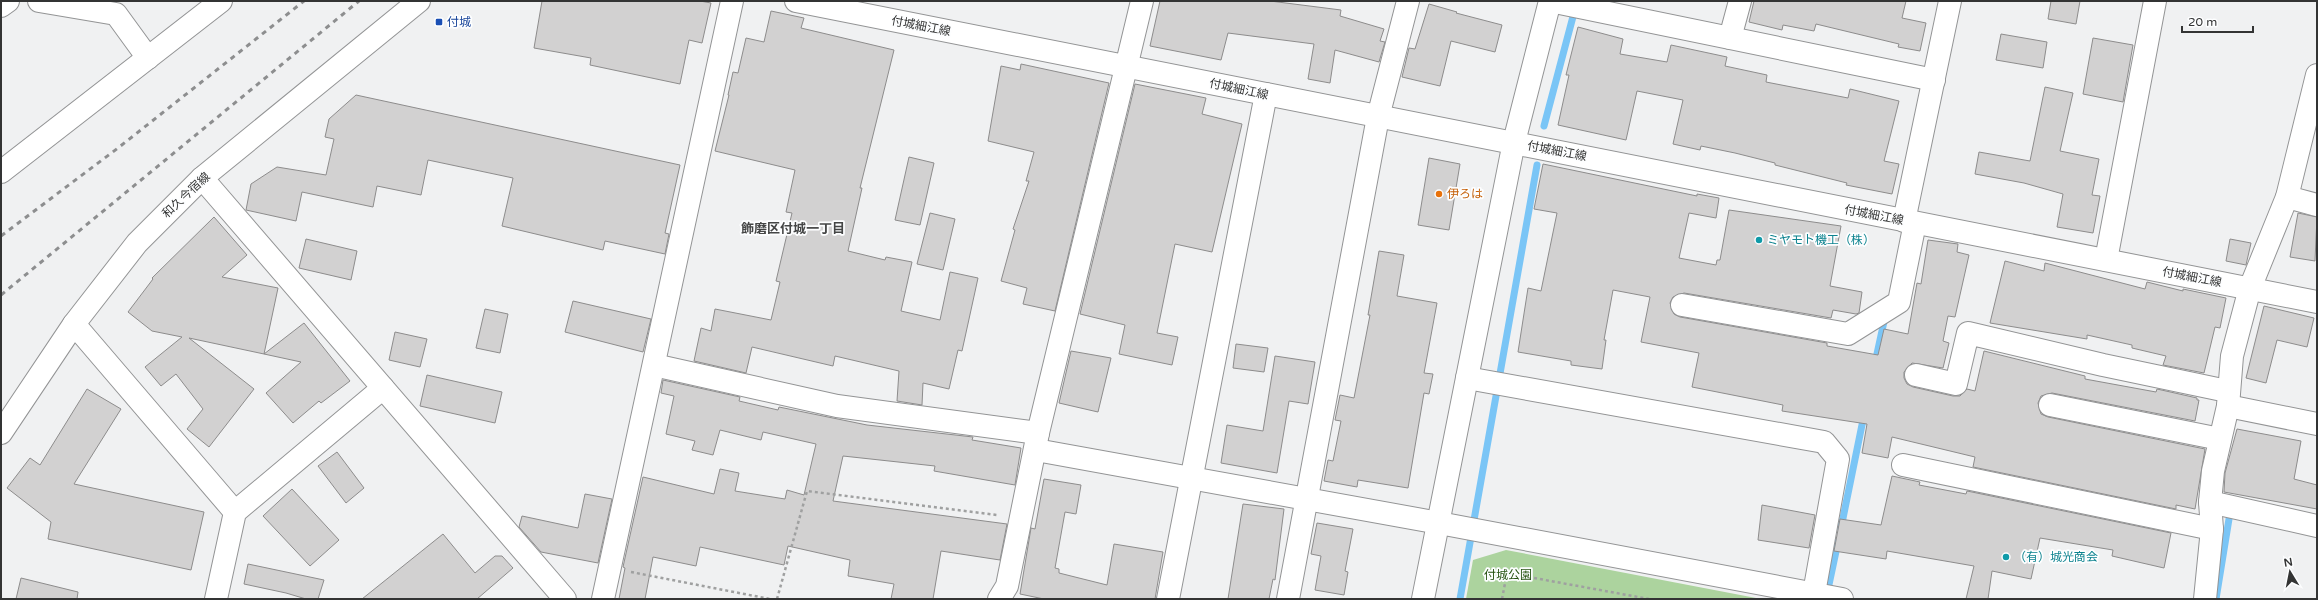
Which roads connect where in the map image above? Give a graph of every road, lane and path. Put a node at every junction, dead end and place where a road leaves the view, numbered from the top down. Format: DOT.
graph roads {
  1 [pos="8,1"];
  2 [pos="39,1"];
  3 [pos="221,1"];
  4 [pos="419,1"];
  5 [pos="732,1"];
  6 [pos="796,1"];
  7 [pos="1142,1"];
  8 [pos="1408,1"];
  9 [pos="1550,1"];
  10 [pos="1740,1"];
  11 [pos="1950,1"];
  12 [pos="2155,1"];
  13 [pos="1,6"];
  14 [pos="1730,38"];
  15 [pos="148,58"];
  16 [pos="1126,66"];
  17 [pos="2317,75"];
  18 [pos="1934,80"];
  19 [pos="1266,94"];
  20 [pos="1378,117"];
  21 [pos="2311,135"];
  22 [pos="1514,142"];
  23 [pos="1,172"];
  24 [pos="202,178"];
  25 [pos="2287,197"];
  26 [pos="2317,205"];
  27 [pos="1910,222"];
  28 [pos="2106,260"];
  29 [pos="2250,288"];
  30 [pos="2317,302"];
  31 [pos="1682,305"];
  32 [pos="74,324"];
  33 [pos="654,365"];
  34 [pos="1916,376"];
  35 [pos="1467,378"];
  36 [pos="383,388"];
  37 [pos="2228,398"];
  38 [pos="2050,405"];
  39 [pos="2317,424"];
  40 [pos="1,433"];
  41 [pos="2220,439"];
  42 [pos="1037,441"];
  43 [pos="1903,465"];
  44 [pos="1192,478"];
  45 [pos="1307,499"];
  46 [pos="2210,502"];
  47 [pos="235,512"];
  48 [pos="1022,518"];
  49 [pos="1439,523"];
  50 [pos="2317,526"];
  51 [pos="2212,529"];
  52 [pos="611,569"];
  53 [pos="1814,593"];
  54 [pos="216,599"];
  55 [pos="565,599"];
  56 [pos="603,599"];
  57 [pos="770,599"];
  58 [pos="777,599"];
  59 [pos="999,599"];
  60 [pos="1168,599"];
  61 [pos="1288,599"];
  62 [pos="1422,599"];
  63 [pos="1502,599"];
  64 [pos="1649,599"];
  65 [pos="1842,599"];
  66 [pos="2205,599"];
  1 -- 13 [label="street"];
  2 -- 15 [label="street"];
  3 -- 15 [label="street"];
  4 -- 24 [label="street, 和久今宿線"];
  5 -- 33 [label="street"];
  6 -- 16 [label="street, 付城細江線"];
  7 -- 16 [label="street"];
  8 -- 20 [label="street"];
  9 -- 14 [label="street"];
  9 -- 22 [label="street"];
  10 -- 14 [label="street"];
  11 -- 18 [label="street"];
  12 -- 28 [label="street"];
  14 -- 18 [label="street"];
  15 -- 23 [label="street"];
  16 -- 19 [label="street, 付城細江線"];
  16 -- 42 [label="street"];
  17 -- 21 [label="street"];
  18 -- 27 [label="street"];
  19 -- 20 [label="street, 付城細江線"];
  19 -- 44 [label="street"];
  20 -- 22 [label="street, 付城細江線"];
  20 -- 45 [label="street"];
  21 -- 25 [label="street"];
  22 -- 27 [label="street, 付城細江線"];
  22 -- 35 [label="street"];
  24 -- 32 [label="street, 和久今宿線"];
  24 -- 36 [label="street"];
  25 -- 26 [label="street"];
  25 -- 29 [label="street"];
  27 -- 28 [label="street, 付城細江線"];
  27 -- 31 [label="street"];
  28 -- 29 [label="street, 付城細江線"];
  29 -- 30 [label="street, 付城細江線"];
  29 -- 37 [label="street"];
  32 -- 40 [label="street, 和久今宿線"];
  32 -- 47 [label="street"];
  33 -- 42 [label="street"];
  33 -- 52 [label="street"];
  34 -- 37 [label="street"];
  35 -- 49 [label="street"];
  35 -- 53 [label="street"];
  36 -- 47 [label="street"];
  36 -- 55 [label="street"];
  37 -- 39 [label="street"];
  37 -- 41 [label="street"];
  38 -- 41 [label="street"];
  41 -- 46 [label="street"];
  42 -- 44 [label="street"];
  42 -- 48 [label="street"];
  43 -- 51 [label="street"];
  44 -- 45 [label="street"];
  44 -- 60 [label="street"];
  45 -- 49 [label="street"];
  45 -- 61 [label="street"];
  46 -- 50 [label="street"];
  46 -- 51 [label="street"];
  47 -- 54 [label="street"];
  48 -- 58 [label="path"];
  48 -- 59 [label="street"];
  49 -- 53 [label="street"];
  49 -- 62 [label="street"];
  51 -- 66 [label="street"];
  52 -- 56 [label="street"];
  52 -- 57 [label="path"];
  53 -- 65 [label="street"];
  63 -- 64 [label="path"];
}
